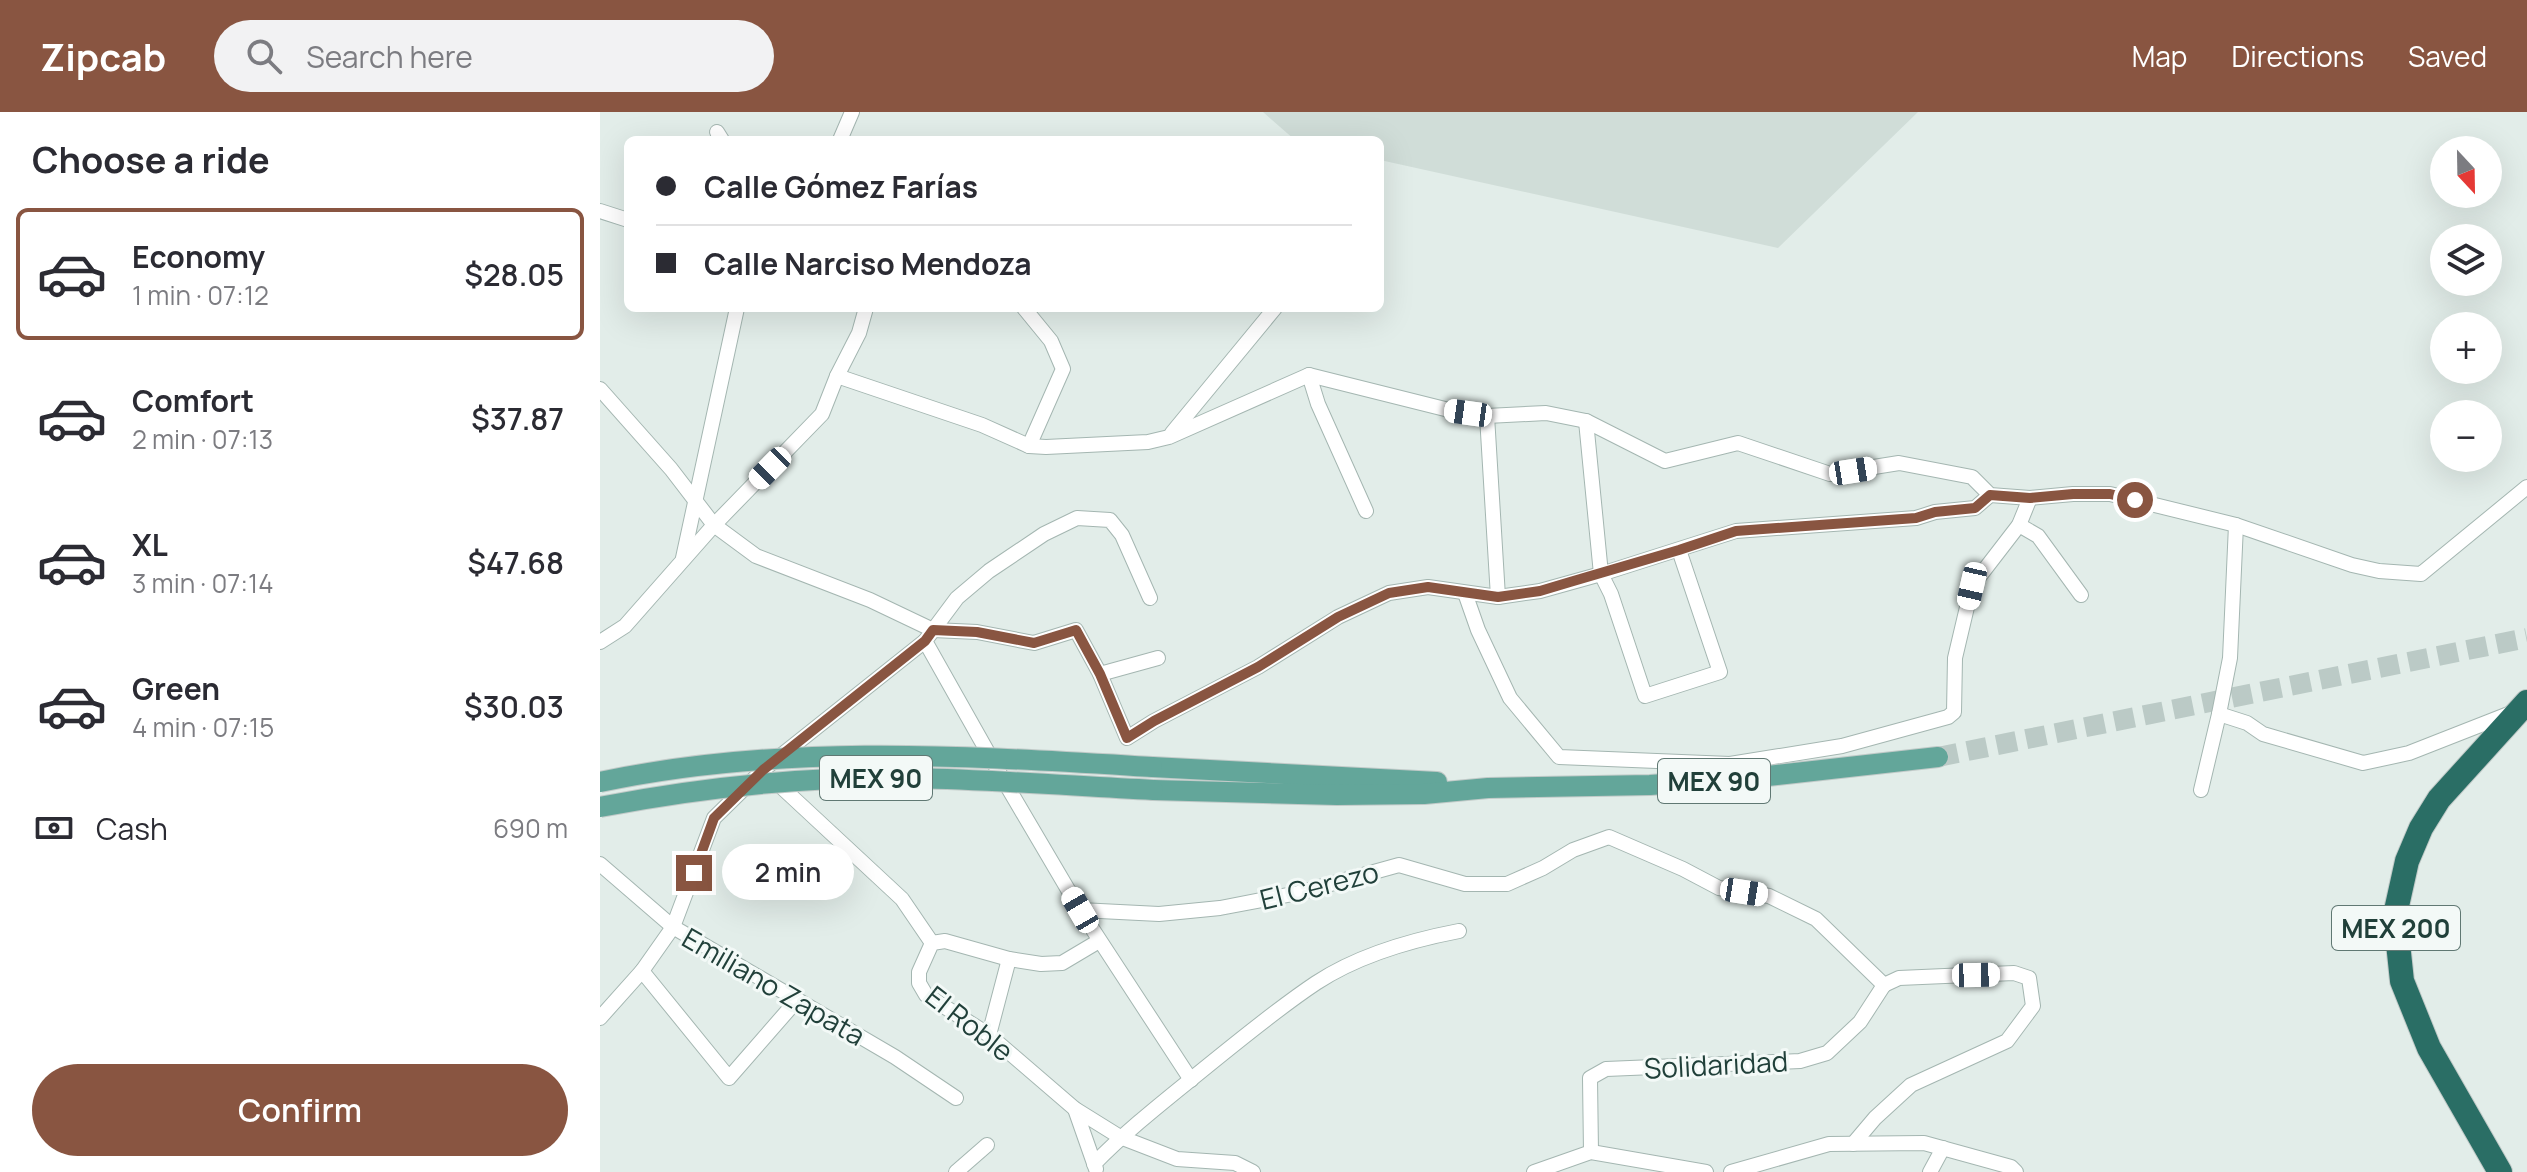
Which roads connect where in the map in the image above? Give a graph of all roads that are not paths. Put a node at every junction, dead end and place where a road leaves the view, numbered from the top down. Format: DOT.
graph roads {
  1 [pos="852,112"];
  2 [pos="842,136"];
  3 [pos="600,211"];
  4 [pos="624,219"];
  5 [pos="736,312"];
  6 [pos="865,312"];
  7 [pos="1027,312"];
  8 [pos="1272,312"];
  9 [pos="1309,375"];
  10 [pos="837,376"];
  11 [pos="600,389"];
  12 [pos="1487,416"];
  13 [pos="1586,421"];
  14 [pos="1169,437"];
  15 [pos="1029,446"];
  16 [pos="2527,487"];
  17 [pos="1990,495"];
  18 [pos="2030,498"];
  19 [pos="695,499"];
  20 [pos="1366,511"];
  21 [pos="714,525"];
  22 [pos="2019,525"];
  23 [pos="2236,525"];
  24 [pos="1679,550"];
  25 [pos="682,561"];
  26 [pos="1601,574"];
  27 [pos="1465,593"];
  28 [pos="2081,595"];
  29 [pos="1498,597"];
  30 [pos="1150,598"];
  31 [pos="929,635"];
  32 [pos="600,642"];
  33 [pos="1158,658"];
  34 [pos="1100,674"];
  35 [pos="2525,708"];
  36 [pos="2219,714"];
  37 [pos="1938,757"];
  38 [pos="763,770"];
  39 [pos="600,782"];
  40 [pos="1488,788"];
  41 [pos="2201,790"];
  42 [pos="600,807"];
  43 [pos="600,864"];
  44 [pos="1080,910"];
  45 [pos="673,927"];
  46 [pos="1459,931"];
  47 [pos="1099,941"];
  48 [pos="932,943"];
  49 [pos="1009,959"];
  50 [pos="642,971"];
  51 [pos="1884,985"];
  52 [pos="797,1000"];
  53 [pos="600,1018"];
  54 [pos="989,1035"];
  55 [pos="1191,1080"];
  56 [pos="956,1098"];
  57 [pos="1075,1109"];
  58 [pos="1120,1137"];
  59 [pos="1853,1144"];
  60 [pos="987,1145"];
  61 [pos="1943,1148"];
  62 [pos="1591,1152"];
  63 [pos="1096,1168"];
  64 [pos="2014,1170"];
  65 [pos="956,1172"];
  66 [pos="1253,1172"];
  67 [pos="1534,1172"];
  68 [pos="1706,1172"];
  69 [pos="1731,1172"];
  70 [pos="1930,1172"];
  71 [pos="2500,1172"];
  1 -- 2 [label="street"];
  3 -- 4 [label="street"];
  5 -- 19 [label="street"];
  6 -- 10 [label="street"];
  7 -- 15 [label="street"];
  8 -- 14 [label="street"];
  9 -- 12 [label="street"];
  9 -- 14 [label="street"];
  9 -- 20 [label="street"];
  10 -- 15 [label="street"];
  10 -- 21 [label="street"];
  11 -- 19 [label="street"];
  12 -- 13 [label="street"];
  12 -- 29 [label="street"];
  13 -- 17 [label="street"];
  13 -- 26 [label="street"];
  14 -- 15 [label="street"];
  16 -- 23 [label="street"];
  17 -- 18 [label="street"];
  17 -- 24 [label="street"];
  18 -- 22 [label="street"];
  18 -- 23 [label="street"];
  19 -- 21 [label="street"];
  19 -- 25 [label="street"];
  21 -- 25 [label="street"];
  21 -- 31 [label="street"];
  22 -- 27 [label="street"];
  22 -- 28 [label="street"];
  23 -- 36 [label="street"];
  24 -- 26 [label="street"];
  24 -- 26 [label="street"];
  25 -- 32 [label="street"];
  26 -- 29 [label="street"];
  27 -- 29 [label="street"];
  27 -- 34 [label="street"];
  30 -- 31 [label="street"];
  31 -- 34 [label="street"];
  31 -- 38 [label="street"];
  31 -- 44 [label="street"];
  33 -- 34 [label="street"];
  35 -- 36 [label="street"];
  35 -- 71 [label="highway, MEX 200"];
  36 -- 41 [label="street"];
  37 -- 40 [label="main road, MEX 90"];
  38 -- 45 [label="street"];
  38 -- 48 [label="street"];
  39 -- 40 [label="main road, MEX 90, bridge"];
  40 -- 42 [label="main road, MEX 90, bridge"];
  43 -- 45 [label="street, Emiliano Zapata"];
  44 -- 47 [label="street"];
  44 -- 51 [label="street, El Cerezo"];
  45 -- 50 [label="street"];
  45 -- 52 [label="street, Emiliano Zapata"];
  46 -- 55 [label="street"];
  47 -- 49 [label="street, El Roble"];
  47 -- 55 [label="street"];
  48 -- 49 [label="street, El Roble"];
  48 -- 54 [label="street, El Roble"];
  49 -- 54 [label="street"];
  50 -- 52 [label="street"];
  50 -- 53 [label="street"];
  51 -- 59 [label="street"];
  51 -- 62 [label="street, Solidaridad"];
  52 -- 56 [label="street, Emiliano Zapata"];
  54 -- 57 [label="street, El Roble"];
  55 -- 58 [label="street"];
  57 -- 58 [label="street, El Roble"];
  57 -- 63 [label="street"];
  58 -- 63 [label="street"];
  58 -- 66 [label="street, El Roble"];
  59 -- 61 [label="street"];
  59 -- 69 [label="street"];
  60 -- 65 [label="street"];
  61 -- 64 [label="street"];
  61 -- 70 [label="street"];
  62 -- 67 [label="street"];
  62 -- 68 [label="street"];
}
